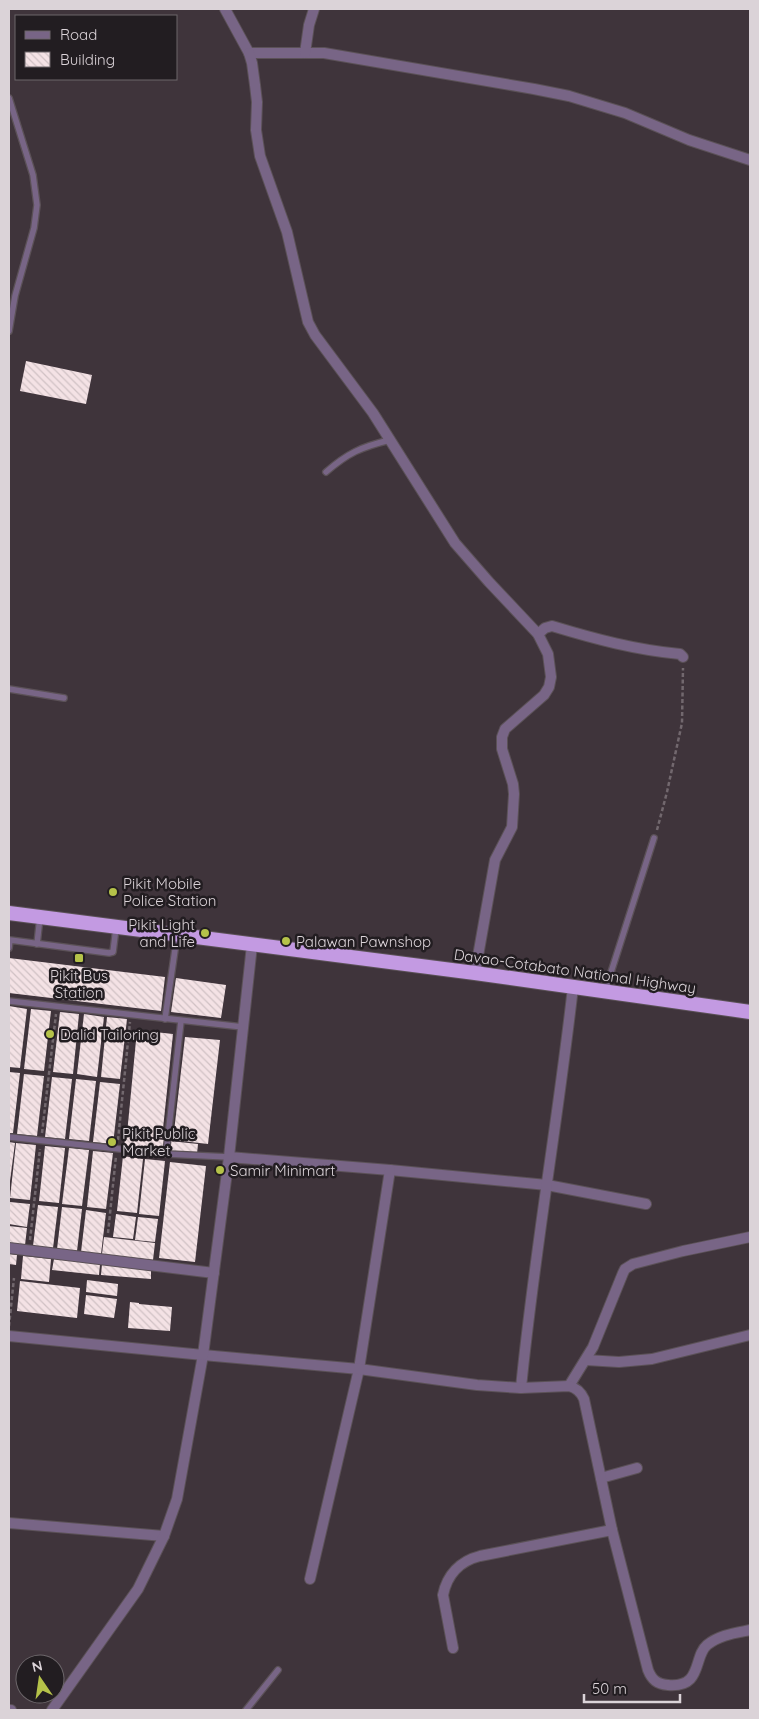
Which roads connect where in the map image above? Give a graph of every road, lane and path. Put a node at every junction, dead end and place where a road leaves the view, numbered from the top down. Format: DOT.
graph roads {
  1 [pos="225,9"];
  2 [pos="314,9"];
  3 [pos="249,53"];
  4 [pos="305,53"];
  5 [pos="9,98"];
  6 [pos="750,160"];
  7 [pos="9,331"];
  8 [pos="390,440"];
  9 [pos="326,472"];
  10 [pos="538,634"];
  11 [pos="682,657"];
  12 [pos="9,689"];
  13 [pos="64,698"];
  14 [pos="654,838"];
  15 [pos="9,913"];
  16 [pos="40,917"];
  17 [pos="116,928"];
  18 [pos="177,936"];
  19 [pos="37,944"];
  20 [pos="252,945"];
  21 [pos="9,948"];
  22 [pos="475,973"];
  23 [pos="573,987"];
  24 [pos="605,992"];
  25 [pos="9,1001"];
  26 [pos="57,1006"];
  27 [pos="750,1012"];
  28 [pos="131,1015"];
  29 [pos="164,1019"];
  30 [pos="181,1021"];
  31 [pos="243,1027"];
  32 [pos="9,1137"];
  33 [pos="41,1141"];
  34 [pos="117,1148"];
  35 [pos="166,1154"];
  36 [pos="228,1157"];
  37 [pos="390,1170"];
  38 [pos="546,1185"];
  39 [pos="646,1204"];
  40 [pos="108,1233"];
  41 [pos="750,1237"];
  42 [pos="9,1248"];
  43 [pos="29,1251"];
  44 [pos="214,1273"];
  45 [pos="14,1278"];
  46 [pos="9,1329"];
  47 [pos="750,1335"];
  48 [pos="9,1336"];
  49 [pos="203,1355"];
  50 [pos="586,1360"];
  51 [pos="359,1369"];
  52 [pos="569,1386"];
  53 [pos="521,1388"];
  54 [pos="637,1468"];
  55 [pos="601,1478"];
  56 [pos="9,1523"];
  57 [pos="612,1530"];
  58 [pos="164,1536"];
  59 [pos="310,1579"];
  60 [pos="750,1630"];
  61 [pos="452,1648"];
  62 [pos="278,1670"];
  63 [pos="52,1710"];
  64 [pos="246,1710"];
  1 -- 3 [label="street"];
  2 -- 4 [label="street"];
  3 -- 4 [label="street"];
  3 -- 8 [label="street"];
  4 -- 6 [label="street"];
  5 -- 7 [label="lane"];
  8 -- 9 [label="lane"];
  8 -- 10 [label="street"];
  10 -- 11 [label="street"];
  10 -- 22 [label="street"];
  11 -- 14 [label="path"];
  12 -- 13 [label="lane"];
  14 -- 24 [label="lane"];
  15 -- 16 [label="highway, Davao-Cotabato National Highway"];
  16 -- 17 [label="highway, Davao-Cotabato National Highway"];
  16 -- 19 [label="lane"];
  17 -- 18 [label="highway, Davao-Cotabato National Highway"];
  17 -- 19 [label="lane"];
  18 -- 20 [label="highway, Davao-Cotabato National Highway"];
  18 -- 29 [label="lane"];
  19 -- 21 [label="lane"];
  20 -- 22 [label="highway, Davao-Cotabato National Highway"];
  20 -- 31 [label="street"];
  22 -- 23 [label="highway, Davao-Cotabato National Highway"];
  23 -- 24 [label="highway, Davao-Cotabato National Highway"];
  23 -- 38 [label="street"];
  24 -- 27 [label="highway, Davao-Cotabato National Highway"];
  25 -- 26 [label="lane"];
  26 -- 28 [label="lane"];
  26 -- 33 [label="path"];
  28 -- 29 [label="lane"];
  28 -- 34 [label="path"];
  29 -- 30 [label="lane"];
  30 -- 31 [label="lane"];
  30 -- 35 [label="lane"];
  31 -- 36 [label="street"];
  32 -- 33 [label="lane"];
  33 -- 34 [label="lane"];
  33 -- 43 [label="path"];
  34 -- 35 [label="lane"];
  34 -- 40 [label="path"];
  35 -- 36 [label="lane"];
  36 -- 37 [label="street"];
  36 -- 44 [label="street"];
  37 -- 38 [label="street"];
  37 -- 51 [label="street"];
  38 -- 39 [label="street"];
  38 -- 53 [label="street"];
  41 -- 50 [label="street"];
  42 -- 43 [label="street"];
  43 -- 44 [label="street"];
  44 -- 49 [label="street"];
  45 -- 46 [label="path"];
  47 -- 50 [label="street"];
  48 -- 49 [label="street"];
  49 -- 51 [label="street"];
  49 -- 58 [label="street"];
  50 -- 52 [label="street"];
  51 -- 53 [label="street"];
  51 -- 59 [label="street"];
  52 -- 53 [label="street"];
  52 -- 55 [label="street"];
  54 -- 55 [label="street"];
  55 -- 57 [label="street"];
  56 -- 58 [label="street"];
  57 -- 60 [label="street"];
  57 -- 61 [label="street"];
  58 -- 63 [label="street"];
  62 -- 64 [label="lane"];
}
